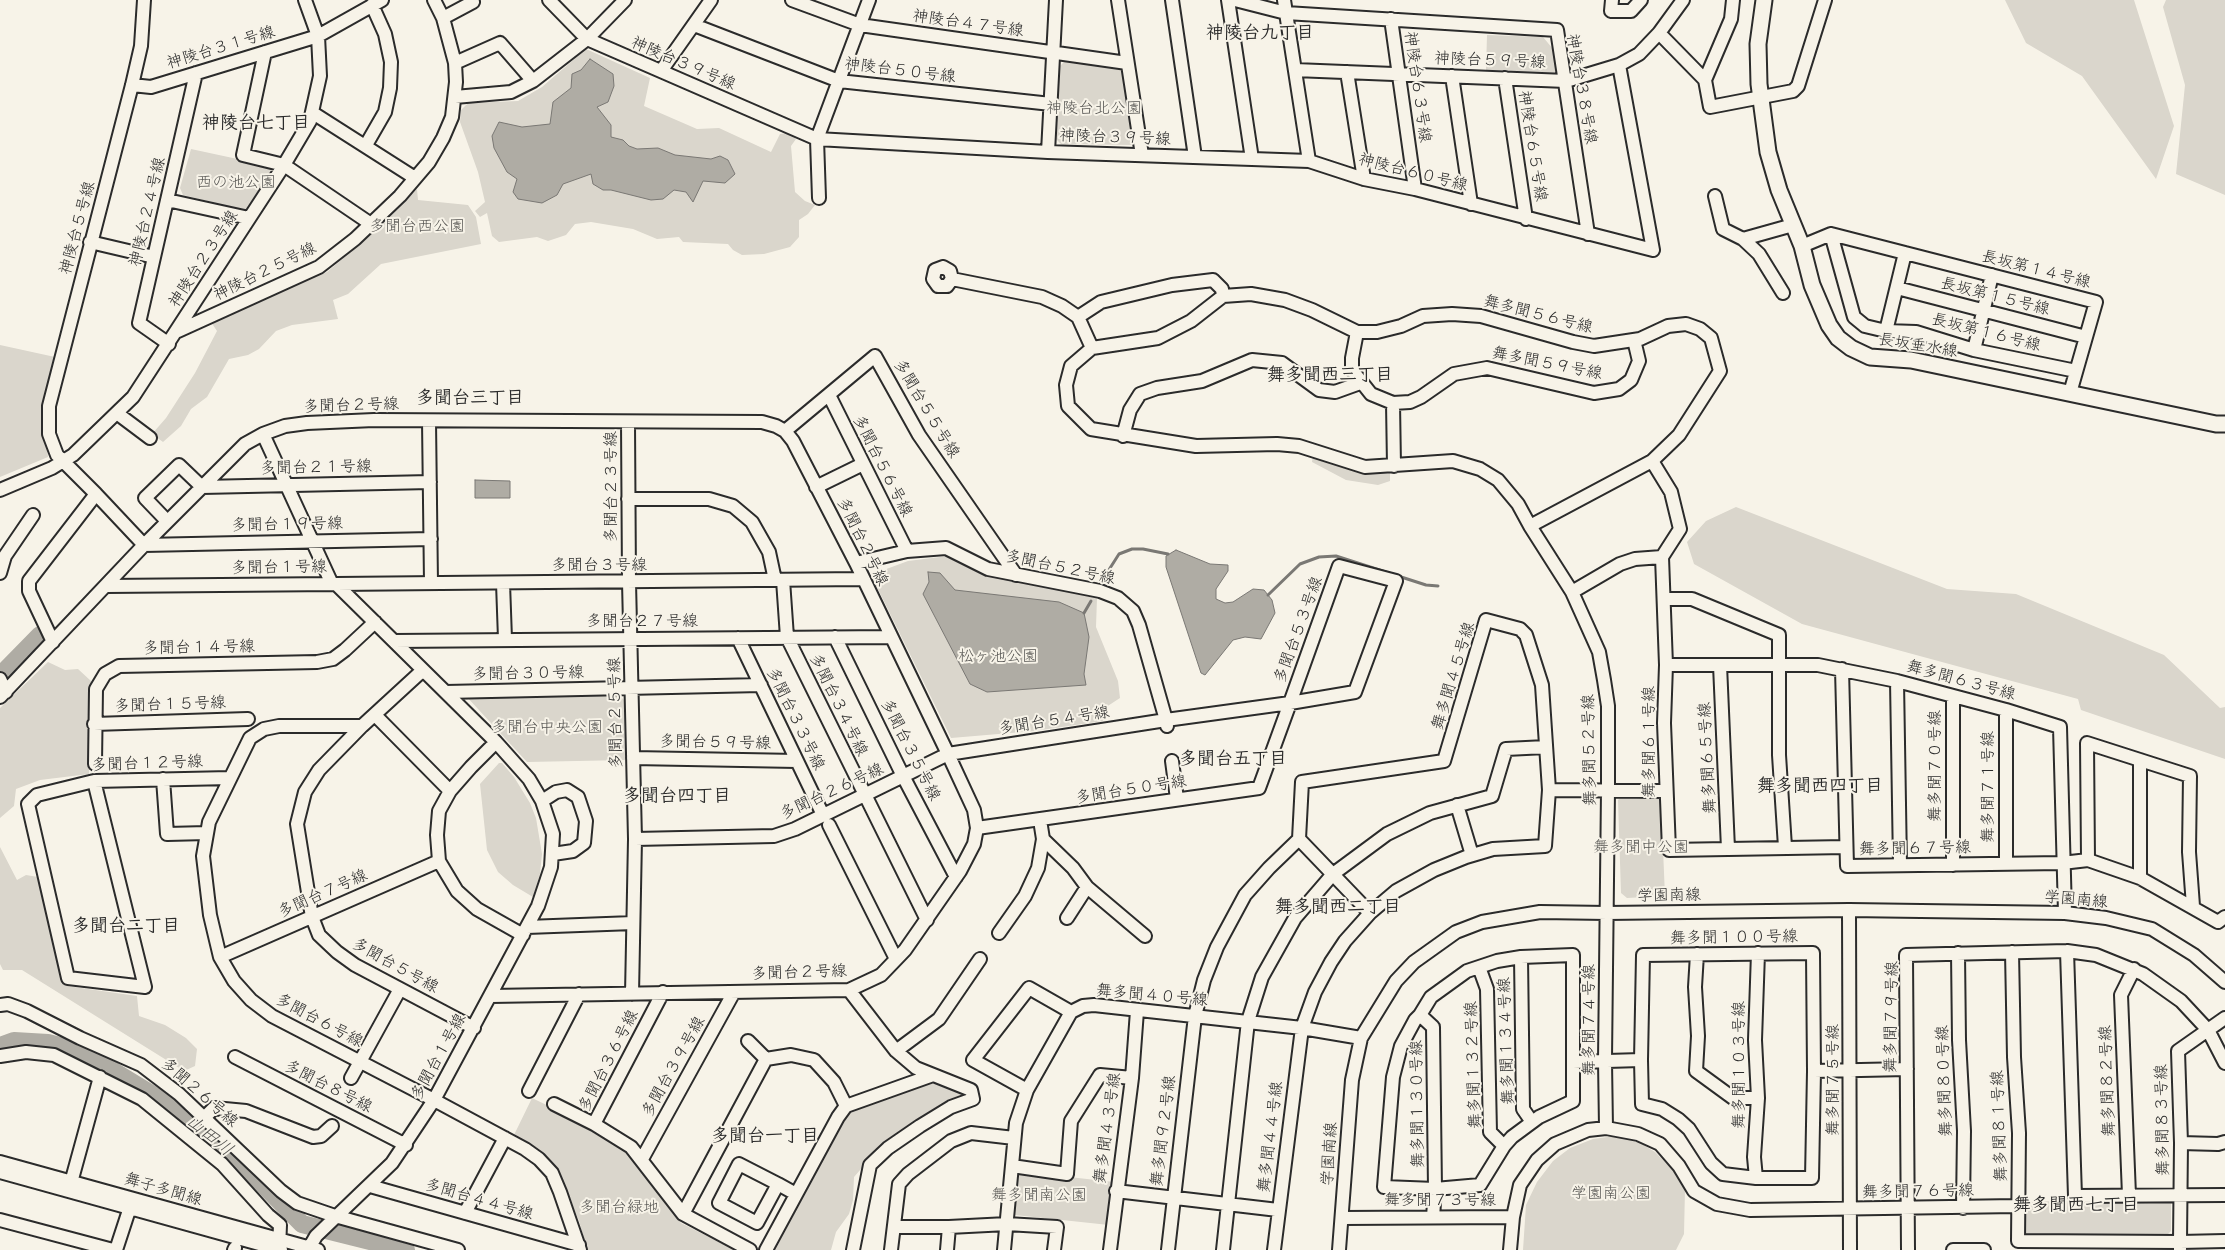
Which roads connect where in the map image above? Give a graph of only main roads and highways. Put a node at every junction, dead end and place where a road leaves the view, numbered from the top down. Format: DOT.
graph roads {
  1 [pos="1764,0"];
  2 [pos="2225,424"];
  1 -- 2 [label="main road, 長坂垂水線"];
}
